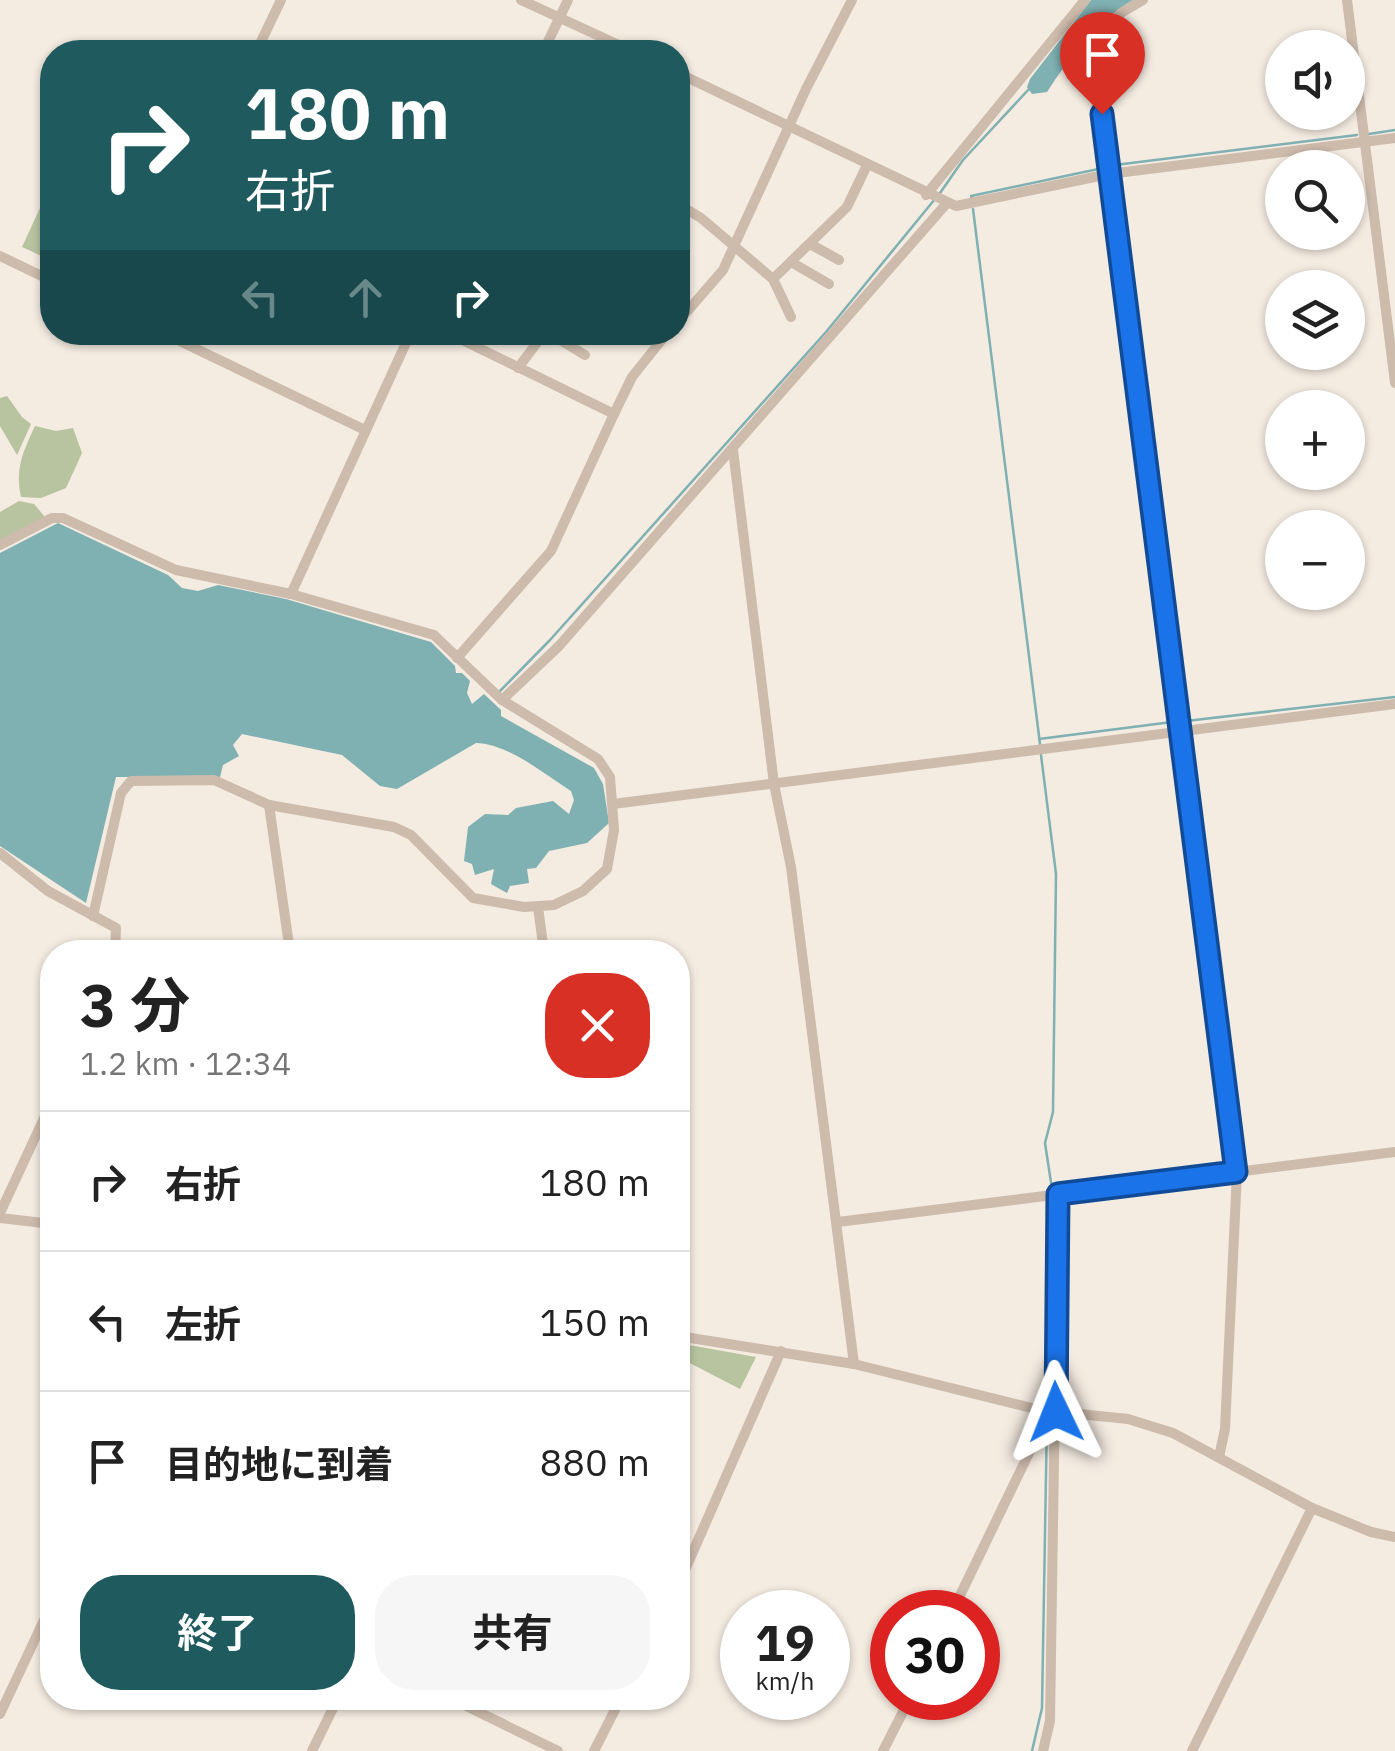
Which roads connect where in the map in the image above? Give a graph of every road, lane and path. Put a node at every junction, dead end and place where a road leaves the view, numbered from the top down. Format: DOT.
graph roads {
  1 [pos="281,0"];
  2 [pos="521,0"];
  3 [pos="568,0"];
  4 [pos="852,0"];
  5 [pos="1085,0"];
  6 [pos="1144,0"];
  7 [pos="1347,0"];
  8 [pos="560,18"];
  9 [pos="262,40"];
  10 [pos="550,40"];
  11 [pos="608,40"];
  12 [pos="690,78"];
  13 [pos="790,127"];
  14 [pos="1395,138"];
  15 [pos="1364,142"];
  16 [pos="867,165"];
  17 [pos="1109,174"];
  18 [pos="937,199"];
  19 [pos="690,213"];
  20 [pos="810,244"];
  21 [pos="734,246"];
  22 [pos="0,256"];
  23 [pos="839,260"];
  24 [pos="791,262"];
  25 [pos="40,275"];
  26 [pos="773,280"];
  27 [pos="829,284"];
  28 [pos="690,308"];
  29 [pos="790,317"];
  30 [pos="188,345"];
  31 [pos="404,345"];
  32 [pos="472,345"];
  33 [pos="536,345"];
  34 [pos="569,345"];
  35 [pos="658,345"];
  36 [pos="585,354"];
  37 [pos="518,368"];
  38 [pos="1395,383"];
  39 [pos="614,414"];
  40 [pos="365,430"];
  41 [pos="733,450"];
  42 [pos="0,546"];
  43 [pos="291,594"];
  44 [pos="457,658"];
  45 [pos="498,697"];
  46 [pos="1395,704"];
  47 [pos="1178,732"];
  48 [pos="774,784"];
  49 [pos="613,804"];
  50 [pos="268,805"];
  51 [pos="0,853"];
  52 [pos="538,907"];
  53 [pos="93,916"];
  54 [pos="116,940"];
  55 [pos="288,940"];
  56 [pos="542,940"];
  57 [pos="40,1128"];
  58 [pos="1395,1152"];
  59 [pos="1236,1172"];
  60 [pos="1053,1195"];
  61 [pos="0,1215"];
  62 [pos="40,1222"];
  63 [pos="838,1222"];
  64 [pos="690,1338"];
  65 [pos="781,1351"];
  66 [pos="854,1364"];
  67 [pos="1048,1411"];
  68 [pos="1219,1457"];
  69 [pos="1312,1508"];
  70 [pos="1395,1537"];
  71 [pos="690,1559"];
  72 [pos="963,1590"];
  73 [pos="40,1629"];
  74 [pos="332,1710"];
  75 [pos="474,1710"];
  76 [pos="615,1710"];
  77 [pos="0,1714"];
  78 [pos="899,1720"];
  79 [pos="312,1751"];
  80 [pos="558,1751"];
  81 [pos="594,1751"];
  82 [pos="883,1751"];
  83 [pos="1044,1751"];
  84 [pos="1192,1751"];
  1 -- 9 [label="street"];
  2 -- 8 [label="street"];
  3 -- 8 [label="street"];
  4 -- 13 [label="street"];
  5 -- 18 [label="street"];
  6 -- 17 [label="street"];
  7 -- 15 [label="street"];
  8 -- 10 [label="street"];
  8 -- 11 [label="street"];
  12 -- 13 [label="street"];
  13 -- 16 [label="street"];
  13 -- 21 [label="street"];
  14 -- 15 [label="street"];
  15 -- 17 [label="street"];
  15 -- 38 [label="street"];
  16 -- 18 [label="street"];
  16 -- 20 [label="street"];
  17 -- 18 [label="street"];
  17 -- 47 [label="street"];
  18 -- 41 [label="street"];
  19 -- 21 [label="street"];
  20 -- 23 [label="street"];
  20 -- 24 [label="street"];
  21 -- 26 [label="street"];
  21 -- 28 [label="street"];
  22 -- 25 [label="street"];
  24 -- 26 [label="street"];
  24 -- 27 [label="street"];
  26 -- 29 [label="street"];
  30 -- 40 [label="street"];
  31 -- 40 [label="street"];
  32 -- 37 [label="street"];
  33 -- 37 [label="street"];
  34 -- 36 [label="street"];
  35 -- 39 [label="street"];
  37 -- 39 [label="street"];
  39 -- 44 [label="street"];
  40 -- 43 [label="street"];
  41 -- 45 [label="street"];
  41 -- 48 [label="street"];
  42 -- 43 [label="street"];
  43 -- 44 [label="street"];
  44 -- 45 [label="street"];
  45 -- 49 [label="street"];
  46 -- 47 [label="street"];
  47 -- 48 [label="street"];
  47 -- 59 [label="street"];
  48 -- 49 [label="street"];
  48 -- 63 [label="street"];
  49 -- 52 [label="street"];
  50 -- 52 [label="street"];
  50 -- 53 [label="street"];
  50 -- 55 [label="street"];
  51 -- 53 [label="street"];
  52 -- 56 [label="street"];
  53 -- 54 [label="street"];
  57 -- 61 [label="street"];
  58 -- 59 [label="street"];
  59 -- 60 [label="street"];
  59 -- 68 [label="street"];
  60 -- 63 [label="street"];
  60 -- 67 [label="street"];
  61 -- 62 [label="street"];
  63 -- 66 [label="street"];
  64 -- 65 [label="street"];
  65 -- 66 [label="street"];
  65 -- 71 [label="street"];
  66 -- 67 [label="street"];
  67 -- 68 [label="street"];
  67 -- 72 [label="street"];
  67 -- 83 [label="street"];
  68 -- 69 [label="street"];
  69 -- 70 [label="street"];
  69 -- 84 [label="street"];
  73 -- 77 [label="street"];
  74 -- 79 [label="street"];
  75 -- 80 [label="street"];
  76 -- 81 [label="street"];
  78 -- 82 [label="street"];
}
